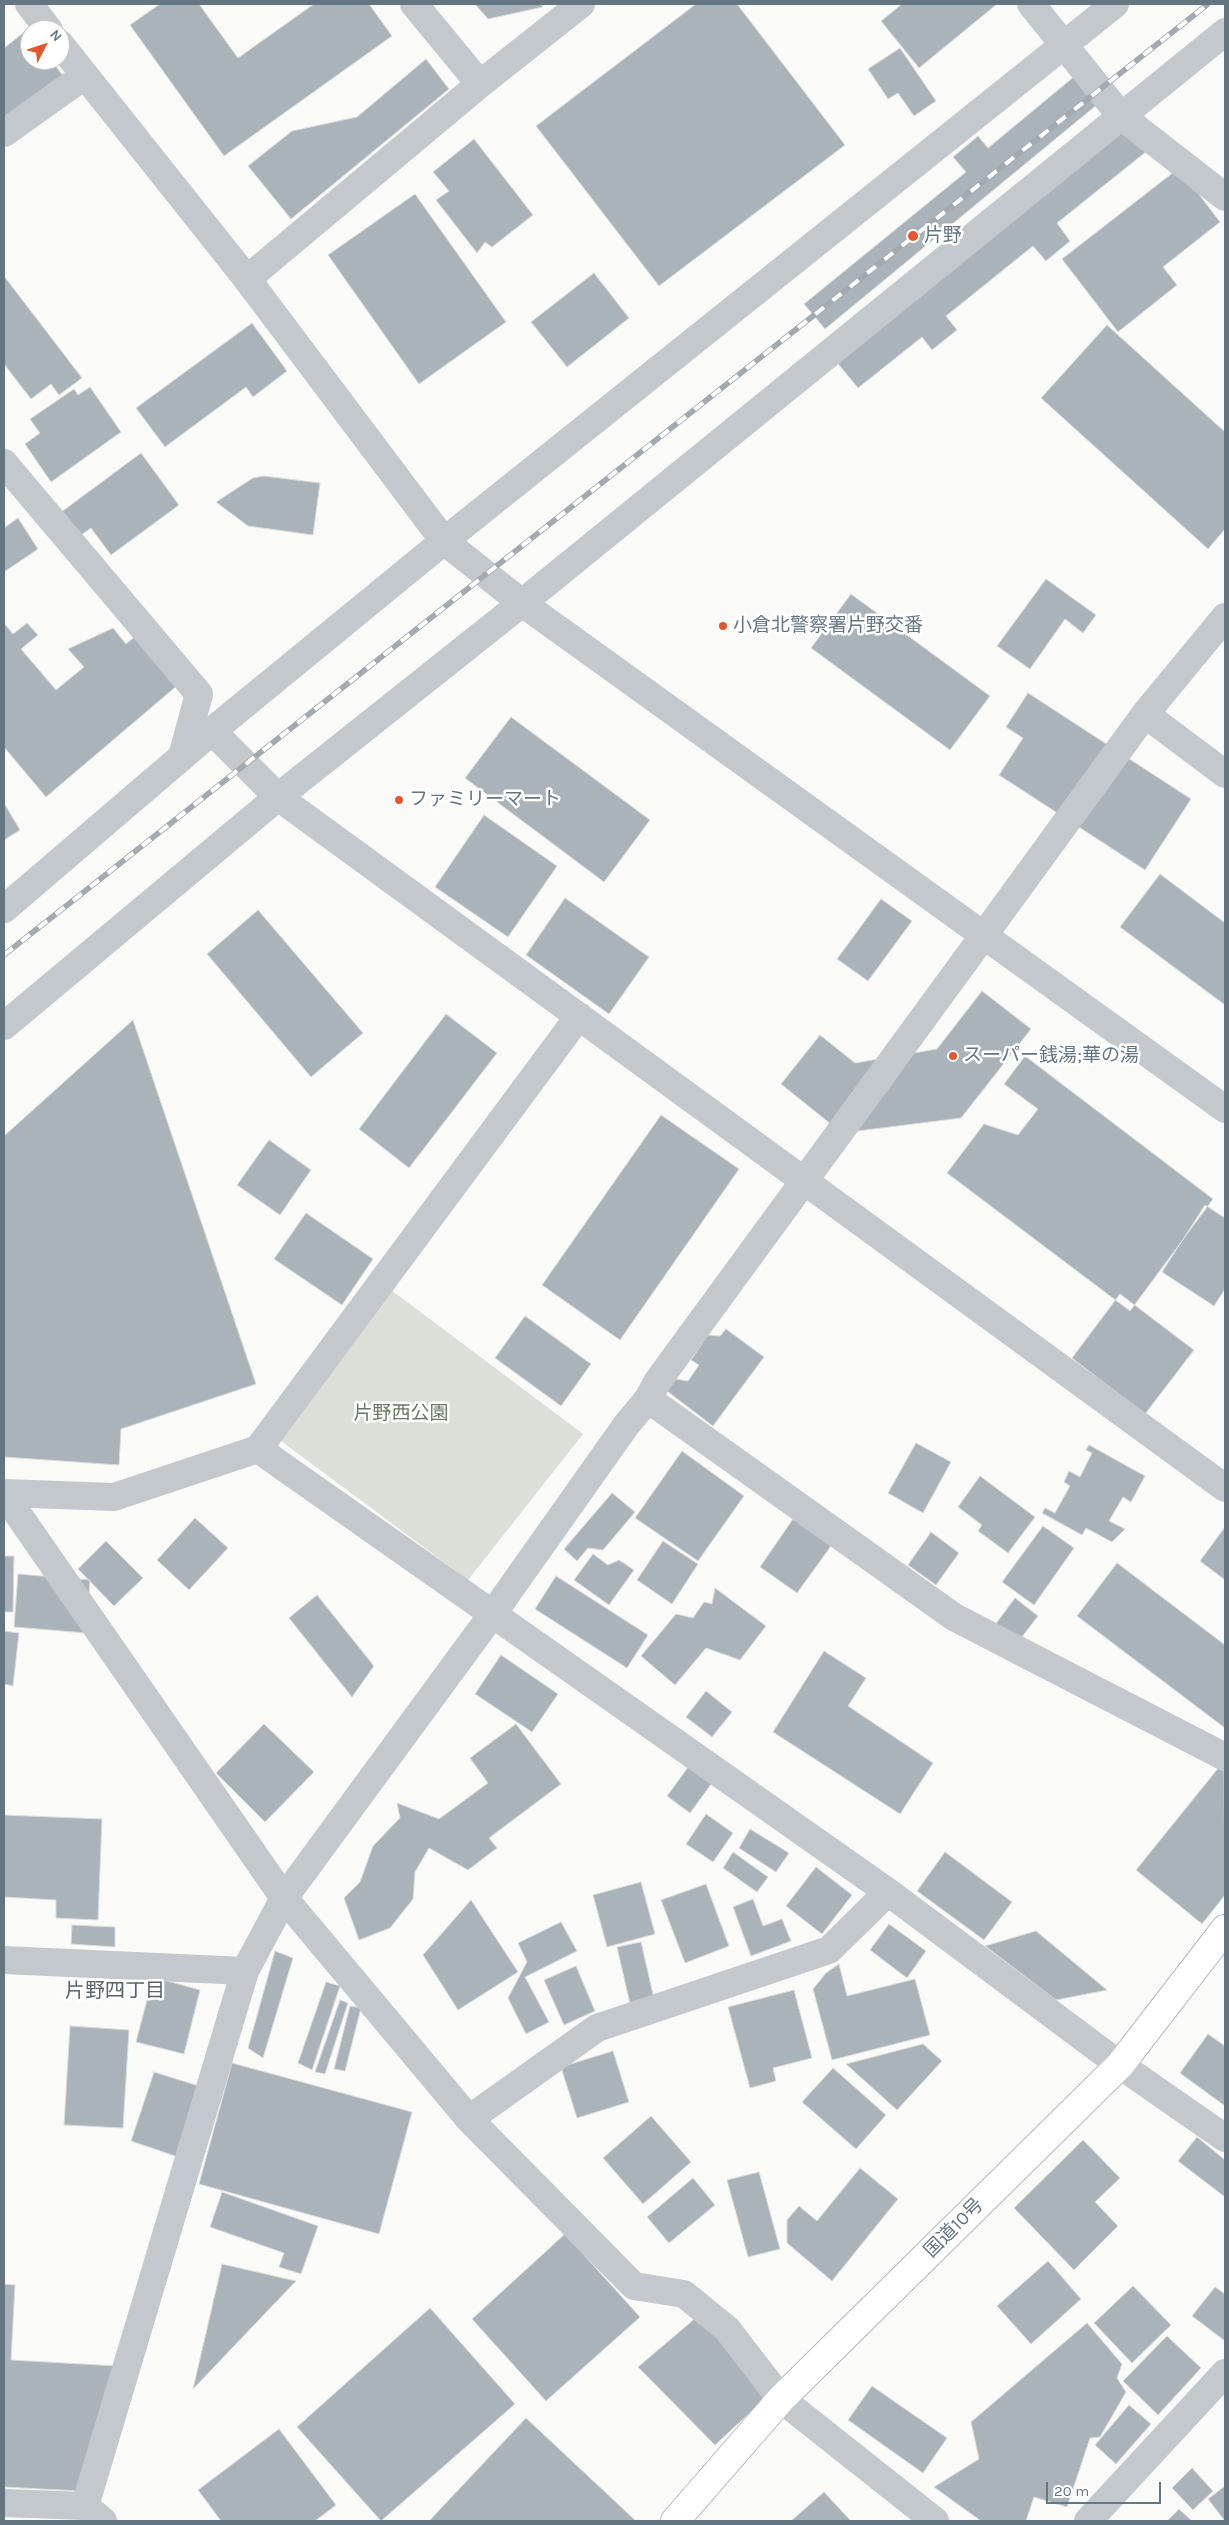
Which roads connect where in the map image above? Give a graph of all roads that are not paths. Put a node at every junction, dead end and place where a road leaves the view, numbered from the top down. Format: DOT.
graph roads {
  1 [pos="29,4"];
  2 [pos="414,4"];
  3 [pos="581,4"];
  4 [pos="1031,4"];
  5 [pos="1115,4"];
  6 [pos="41,20"];
  7 [pos="1225,32"];
  8 [pos="1062,45"];
  9 [pos="70,57"];
  10 [pos="84,76"];
  11 [pos="480,84"];
  12 [pos="1121,116"];
  13 [pos="4,133"];
  14 [pos="1225,197"];
  15 [pos="247,279"];
  16 [pos="4,463"];
  17 [pos="444,541"];
  18 [pos="522,603"];
  19 [pos="1225,617"];
  20 [pos="1145,714"];
  21 [pos="212,731"];
  22 [pos="182,757"];
  23 [pos="1225,774"];
  24 [pos="278,797"];
  25 [pos="4,909"];
  26 [pos="984,935"];
  27 [pos="579,1016"];
  28 [pos="4,1026"];
  29 [pos="1225,1109"];
  30 [pos="806,1180"];
  31 [pos="648,1399"];
  32 [pos="258,1449"];
  33 [pos="1225,1488"];
  34 [pos="494,1612"];
  35 [pos="1225,1757"];
  36 [pos="888,1892"];
  37 [pos="284,1898"];
  38 [pos="1225,1929"];
  39 [pos="4,1960"];
  40 [pos="245,1971"];
  41 [pos="1120,2065"];
  42 [pos="469,2119"];
  43 [pos="1225,2138"];
  44 [pos="1224,2378"];
  45 [pos="781,2399"];
  46 [pos="4,2503"];
  47 [pos="94,2513"];
  48 [pos="675,2521"];
  49 [pos="935,2521"];
  50 [pos="1088,2521"];
  1 -- 6 [label="street"];
  2 -- 11 [label="street"];
  3 -- 11 [label="street"];
  4 -- 8 [label="street"];
  5 -- 8 [label="street"];
  7 -- 12 [label="street"];
  8 -- 12 [label="street"];
  8 -- 17 [label="street"];
  9 -- 10 [label="street"];
  10 -- 13 [label="street"];
  10 -- 15 [label="street"];
  11 -- 15 [label="street"];
  12 -- 14 [label="street"];
  12 -- 18 [label="street"];
  15 -- 17 [label="street"];
  16 -- 22 [label="street"];
  17 -- 18 [label="street"];
  17 -- 21 [label="street"];
  18 -- 24 [label="street"];
  18 -- 26 [label="street"];
  19 -- 20 [label="street"];
  20 -- 23 [label="street"];
  20 -- 26 [label="street"];
  21 -- 22 [label="street"];
  21 -- 24 [label="street"];
  22 -- 25 [label="street"];
  24 -- 27 [label="street"];
  24 -- 28 [label="street"];
  26 -- 29 [label="street"];
  26 -- 30 [label="street"];
  27 -- 30 [label="street"];
  27 -- 32 [label="street"];
  30 -- 31 [label="street"];
  30 -- 33 [label="street"];
  31 -- 34 [label="street"];
  31 -- 35 [label="street"];
  32 -- 34 [label="street"];
  32 -- 37 [label="street"];
  34 -- 36 [label="street"];
  34 -- 37 [label="street"];
  36 -- 41 [label="street"];
  36 -- 42 [label="street"];
  37 -- 40 [label="street"];
  37 -- 42 [label="street"];
  38 -- 41 [label="highway, 国道10号"];
  39 -- 40 [label="street"];
  40 -- 47 [label="street"];
  41 -- 43 [label="street"];
  41 -- 45 [label="highway, 国道10号"];
  42 -- 45 [label="street"];
  44 -- 50 [label="street"];
  45 -- 48 [label="highway, 国道10号"];
  45 -- 49 [label="street"];
  46 -- 47 [label="street"];
}
